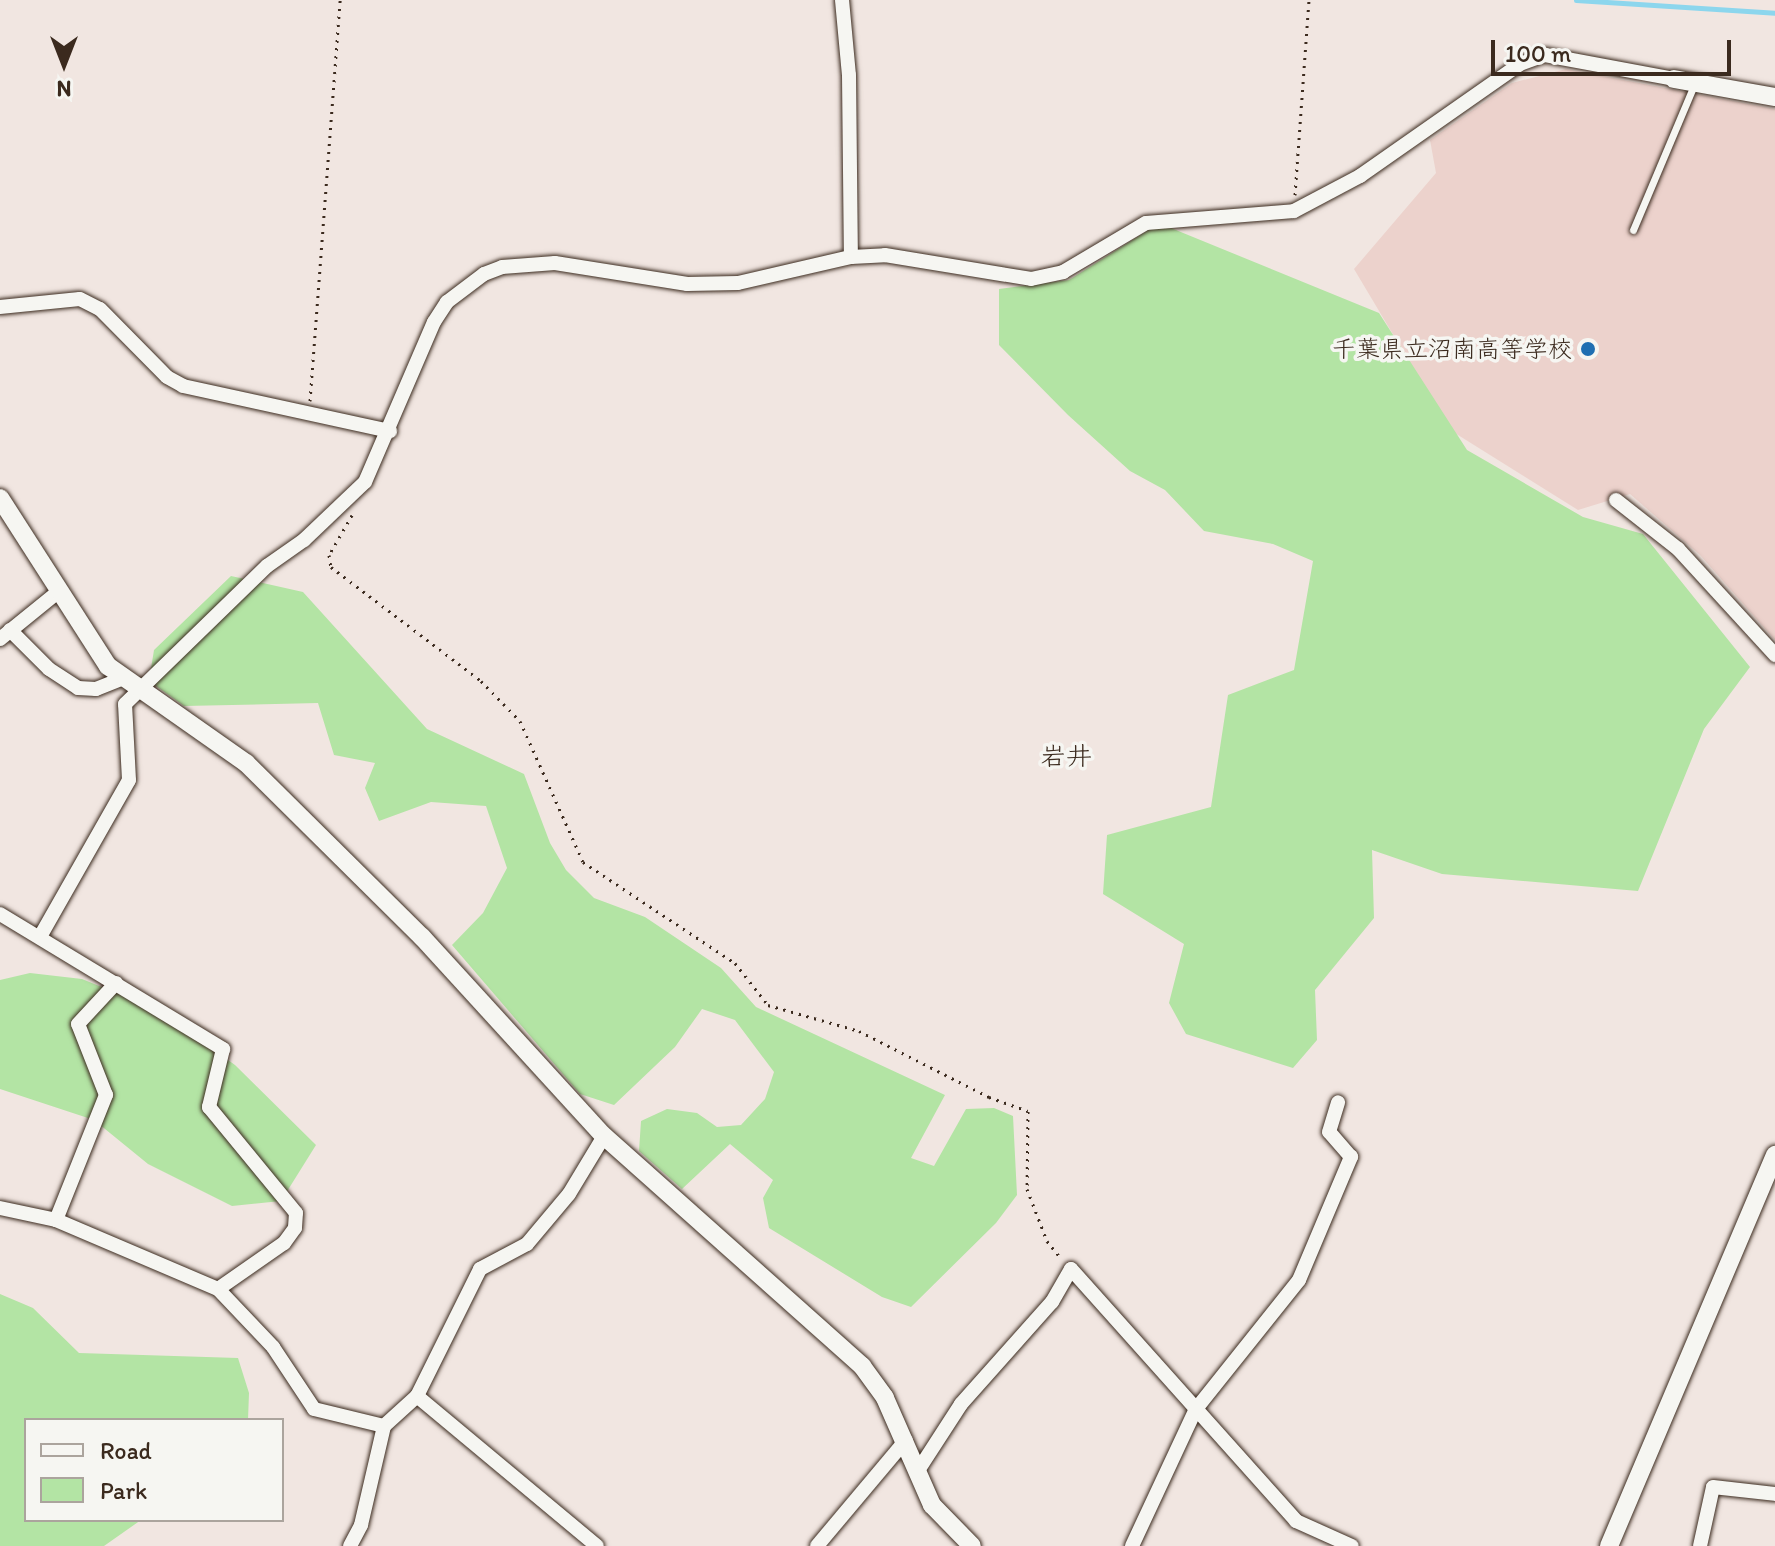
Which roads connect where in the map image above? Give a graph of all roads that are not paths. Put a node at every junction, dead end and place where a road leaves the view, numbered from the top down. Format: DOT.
graph roads {
  1 [pos="842,0"];
  2 [pos="1674,79"];
  3 [pos="1695,83"];
  4 [pos="1775,97"];
  5 [pos="1633,230"];
  6 [pos="851,257"];
  7 [pos="0,307"];
  8 [pos="390,431"];
  9 [pos="0,498"];
  10 [pos="1616,500"];
  11 [pos="59,591"];
  12 [pos="5,634"];
  13 [pos="1775,655"];
  14 [pos="121,679"];
  15 [pos="137,689"];
  16 [pos="0,914"];
  17 [pos="41,935"];
  18 [pos="116,983"];
  19 [pos="1338,1102"];
  20 [pos="604,1136"];
  21 [pos="1775,1155"];
  22 [pos="0,1208"];
  23 [pos="56,1220"];
  24 [pos="218,1289"];
  25 [pos="417,1396"];
  26 [pos="1196,1409"];
  27 [pos="384,1426"];
  28 [pos="906,1440"];
  29 [pos="919,1469"];
  30 [pos="1775,1494"];
  31 [pos="350,1546"];
  32 [pos="597,1546"];
  33 [pos="817,1546"];
  34 [pos="972,1546"];
  35 [pos="1132,1546"];
  36 [pos="1352,1546"];
  37 [pos="1609,1546"];
  38 [pos="1700,1546"];
  1 -- 6 [label="street"];
  2 -- 3 [label="street"];
  2 -- 6 [label="street"];
  3 -- 4 [label="street"];
  3 -- 5 [label="lane"];
  6 -- 8 [label="street"];
  7 -- 8 [label="street"];
  8 -- 15 [label="street"];
  9 -- 11 [label="street"];
  10 -- 13 [label="street"];
  11 -- 12 [label="street"];
  11 -- 14 [label="street"];
  12 -- 14 [label="street"];
  14 -- 15 [label="street"];
  15 -- 17 [label="street"];
  15 -- 20 [label="street"];
  16 -- 17 [label="street"];
  17 -- 18 [label="street"];
  18 -- 23 [label="street"];
  18 -- 24 [label="street"];
  19 -- 26 [label="street"];
  20 -- 25 [label="street"];
  20 -- 28 [label="street"];
  21 -- 37 [label="street"];
  22 -- 23 [label="street"];
  23 -- 24 [label="street"];
  24 -- 27 [label="street"];
  25 -- 27 [label="street"];
  25 -- 32 [label="street"];
  26 -- 29 [label="street"];
  26 -- 35 [label="street"];
  26 -- 36 [label="street"];
  27 -- 31 [label="street"];
  28 -- 29 [label="street"];
  28 -- 33 [label="street"];
  29 -- 34 [label="street"];
  30 -- 38 [label="street"];
}
